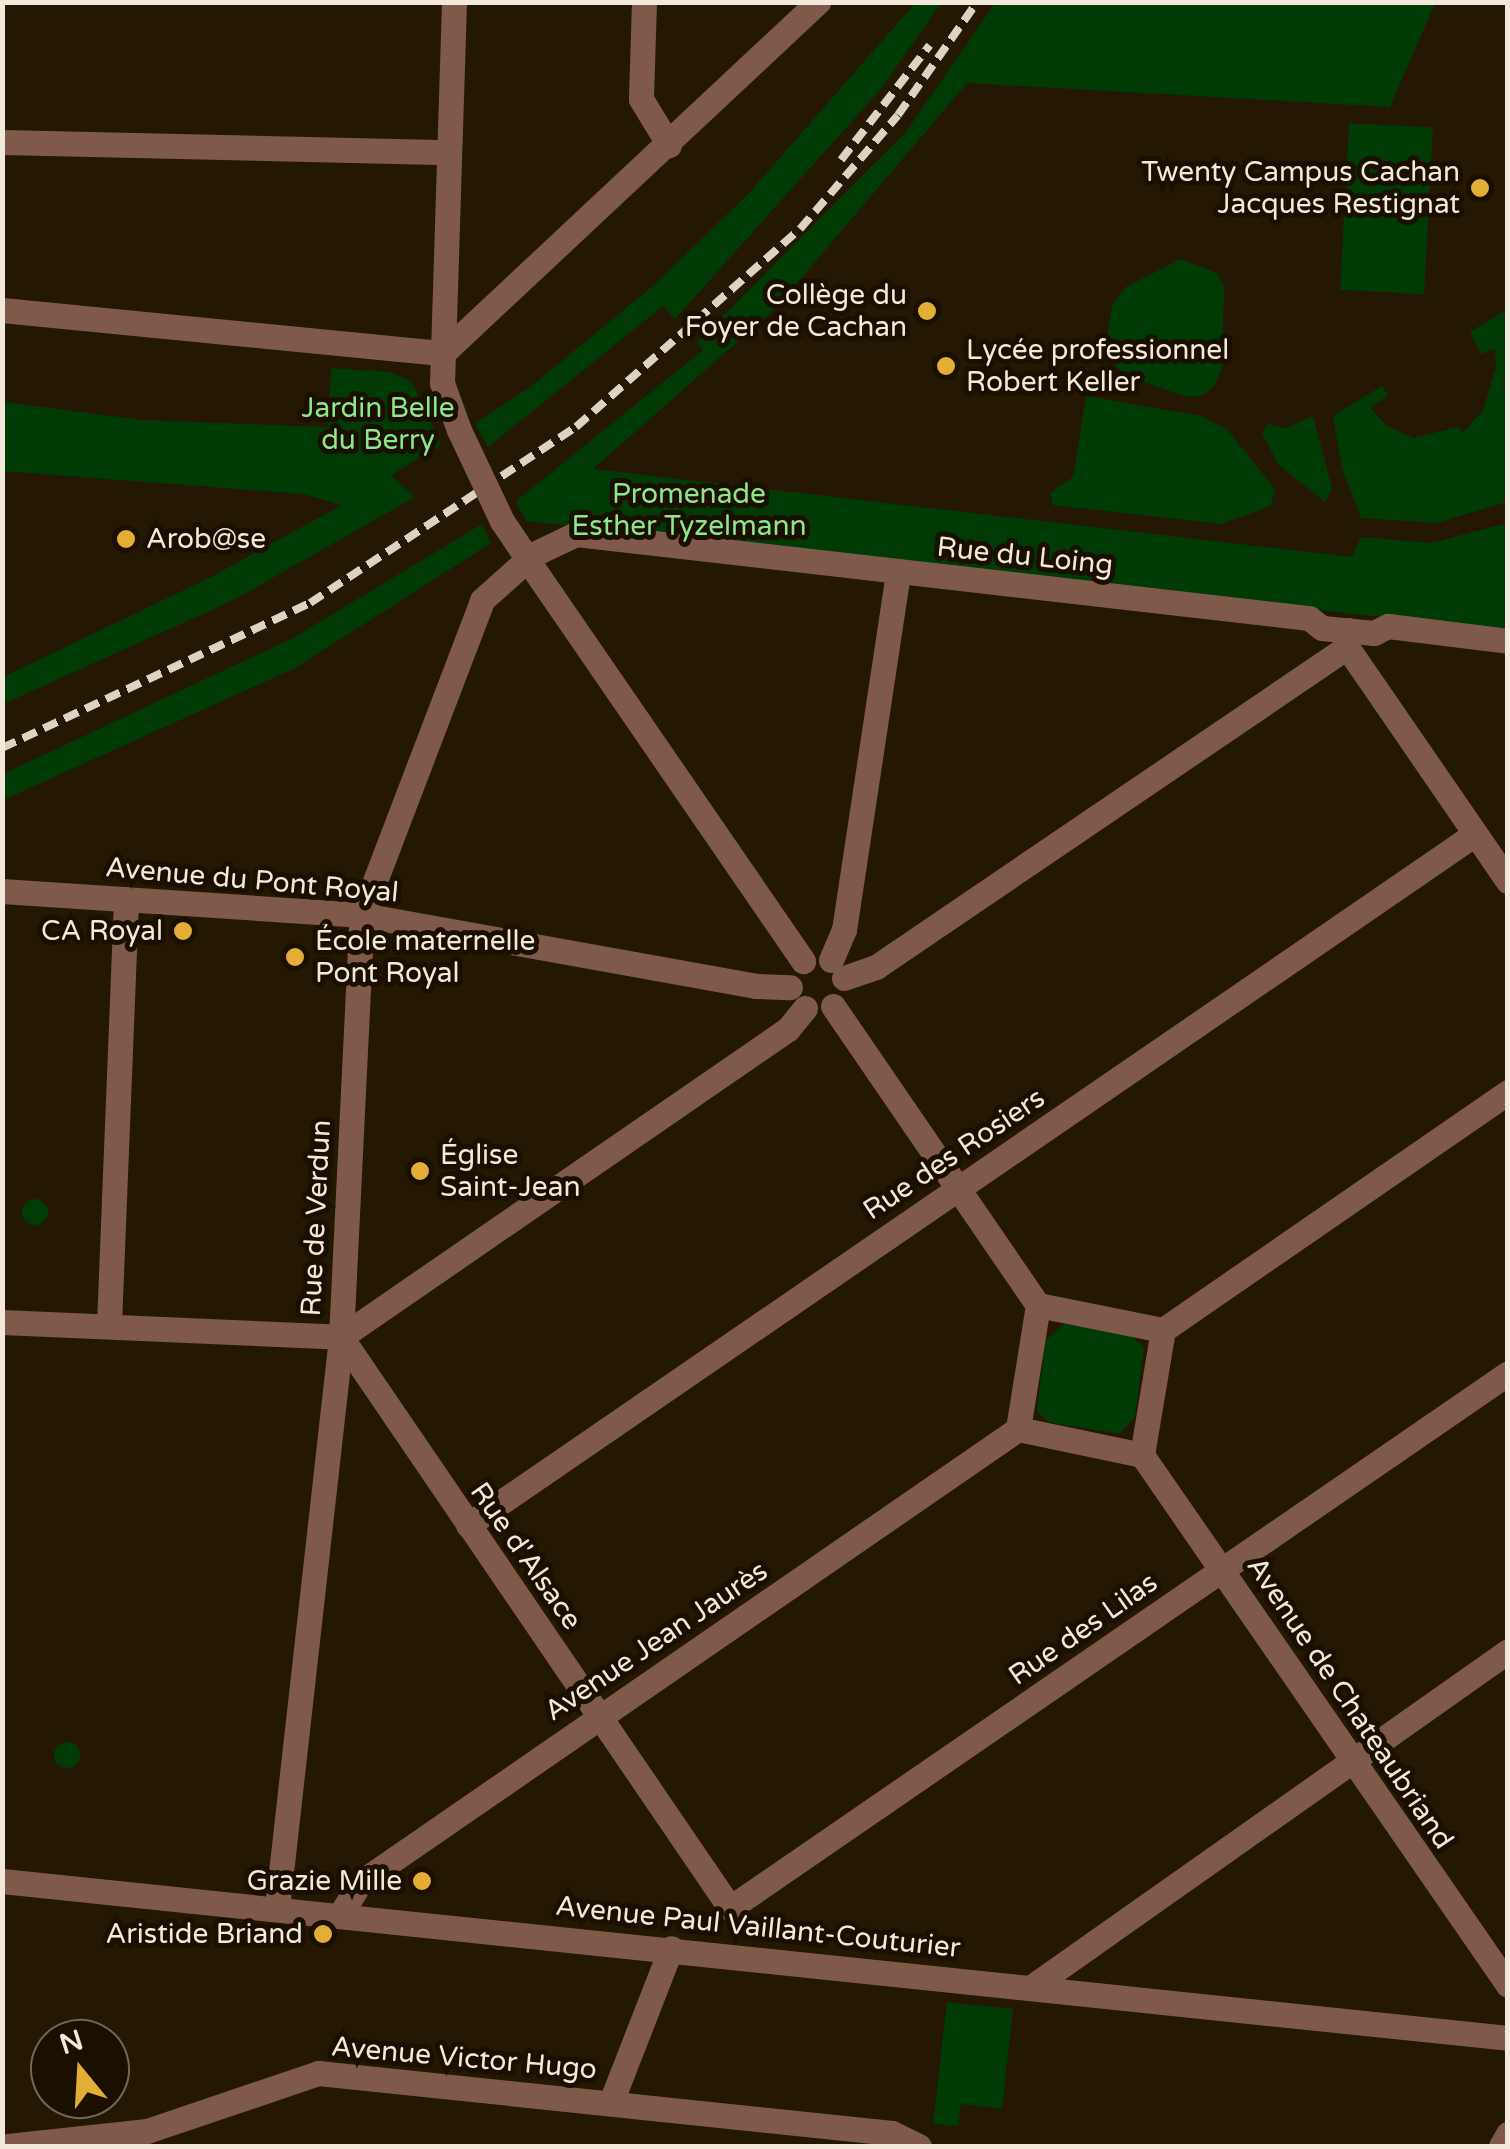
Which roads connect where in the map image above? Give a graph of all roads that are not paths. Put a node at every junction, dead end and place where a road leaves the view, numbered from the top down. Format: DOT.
graph roads {
  1 [pos="454,2"];
  2 [pos="644,2"];
  3 [pos="818,2"];
  4 [pos="2,142"];
  5 [pos="670,145"];
  6 [pos="449,152"];
  7 [pos="2,310"];
  8 [pos="443,353"];
  9 [pos="527,559"];
  10 [pos="898,571"];
  11 [pos="1347,638"];
  12 [pos="1508,641"];
  13 [pos="1475,834"];
  14 [pos="1508,881"];
  15 [pos="2,891"];
  16 [pos="126,899"];
  17 [pos="362,915"];
  18 [pos="803,961"];
  19 [pos="838,969"];
  20 [pos="798,998"];
  21 [pos="834,1006"];
  22 [pos="1508,1092"];
  23 [pos="958,1188"];
  24 [pos="1038,1305"];
  25 [pos="2,1322"];
  26 [pos="109,1324"];
  27 [pos="1163,1330"];
  28 [pos="340,1337"];
  29 [pos="1508,1373"];
  30 [pos="1018,1429"];
  31 [pos="1142,1455"];
  32 [pos="468,1525"];
  33 [pos="1222,1569"];
  34 [pos="1508,1650"];
  35 [pos="600,1714"];
  36 [pos="1352,1757"];
  37 [pos="2,1882"];
  38 [pos="277,1908"];
  39 [pos="730,1908"];
  40 [pos="340,1914"];
  41 [pos="671,1948"];
  42 [pos="727,1954"];
  43 [pos="1508,1985"];
  44 [pos="1033,1986"];
  45 [pos="1508,2038"];
  46 [pos="612,2102"];
  47 [pos="1508,2134"];
  48 [pos="8,2146"];
  49 [pos="918,2146"];
  50 [pos="1501,2146"];
  1 -- 6 [label="street"];
  2 -- 5 [label="street"];
  3 -- 5 [label="street"];
  4 -- 6 [label="street"];
  5 -- 8 [label="street"];
  6 -- 8 [label="street"];
  7 -- 8 [label="street"];
  8 -- 9 [label="street, bridge"];
  9 -- 10 [label="street, Rue du Loing"];
  9 -- 17 [label="street, Rue de Verdun"];
  9 -- 18 [label="street"];
  10 -- 11 [label="street, Rue du Loing"];
  10 -- 19 [label="street"];
  11 -- 12 [label="street, Rue du Loing"];
  11 -- 13 [label="street"];
  11 -- 19 [label="street"];
  13 -- 14 [label="street"];
  13 -- 23 [label="street, Rue des Rosiers"];
  15 -- 16 [label="street, Avenue du Pont Royal"];
  16 -- 17 [label="street, Avenue du Pont Royal"];
  16 -- 26 [label="street"];
  17 -- 20 [label="street, Avenue du Pont Royal"];
  17 -- 28 [label="street, Rue de Verdun"];
  18 -- 19 [label="street"];
  18 -- 20 [label="street"];
  19 -- 21 [label="street"];
  20 -- 21 [label="street, Avenue du Pont Royal"];
  20 -- 28 [label="street"];
  21 -- 23 [label="street"];
  22 -- 27 [label="street"];
  23 -- 24 [label="street"];
  23 -- 32 [label="street, Rue des Rosiers"];
  24 -- 27 [label="street"];
  24 -- 30 [label="street"];
  25 -- 26 [label="street"];
  26 -- 28 [label="street"];
  27 -- 31 [label="street"];
  28 -- 32 [label="street, Rue d'Alsace"];
  28 -- 38 [label="street, Rue de Verdun"];
  29 -- 33 [label="street, Rue des Lilas"];
  30 -- 31 [label="street"];
  30 -- 35 [label="street, Avenue Jean Jaurès"];
  31 -- 33 [label="street, Avenue de Chateaubriand"];
  32 -- 35 [label="street, Rue d'Alsace"];
  33 -- 36 [label="street, Avenue de Chateaubriand"];
  33 -- 39 [label="street, Rue des Lilas"];
  34 -- 36 [label="street"];
  35 -- 39 [label="street, Rue d'Alsace"];
  35 -- 40 [label="street, Avenue Jean Jaurès"];
  36 -- 43 [label="street, Avenue de Chateaubriand"];
  36 -- 44 [label="street"];
  37 -- 38 [label="street, Avenue Paul Vaillant-Couturier"];
  38 -- 40 [label="street, Avenue Paul Vaillant-Couturier"];
  39 -- 42 [label="street"];
  40 -- 41 [label="street, Avenue Paul Vaillant-Couturier"];
  41 -- 42 [label="street, Avenue Paul Vaillant-Couturier"];
  41 -- 46 [label="street"];
  42 -- 44 [label="street, Avenue Paul Vaillant-Couturier"];
  44 -- 45 [label="street, Avenue Paul Vaillant-Couturier"];
  46 -- 48 [label="street, Avenue Victor Hugo"];
  46 -- 49 [label="street, Avenue Victor Hugo"];
  47 -- 50 [label="street"];
}
